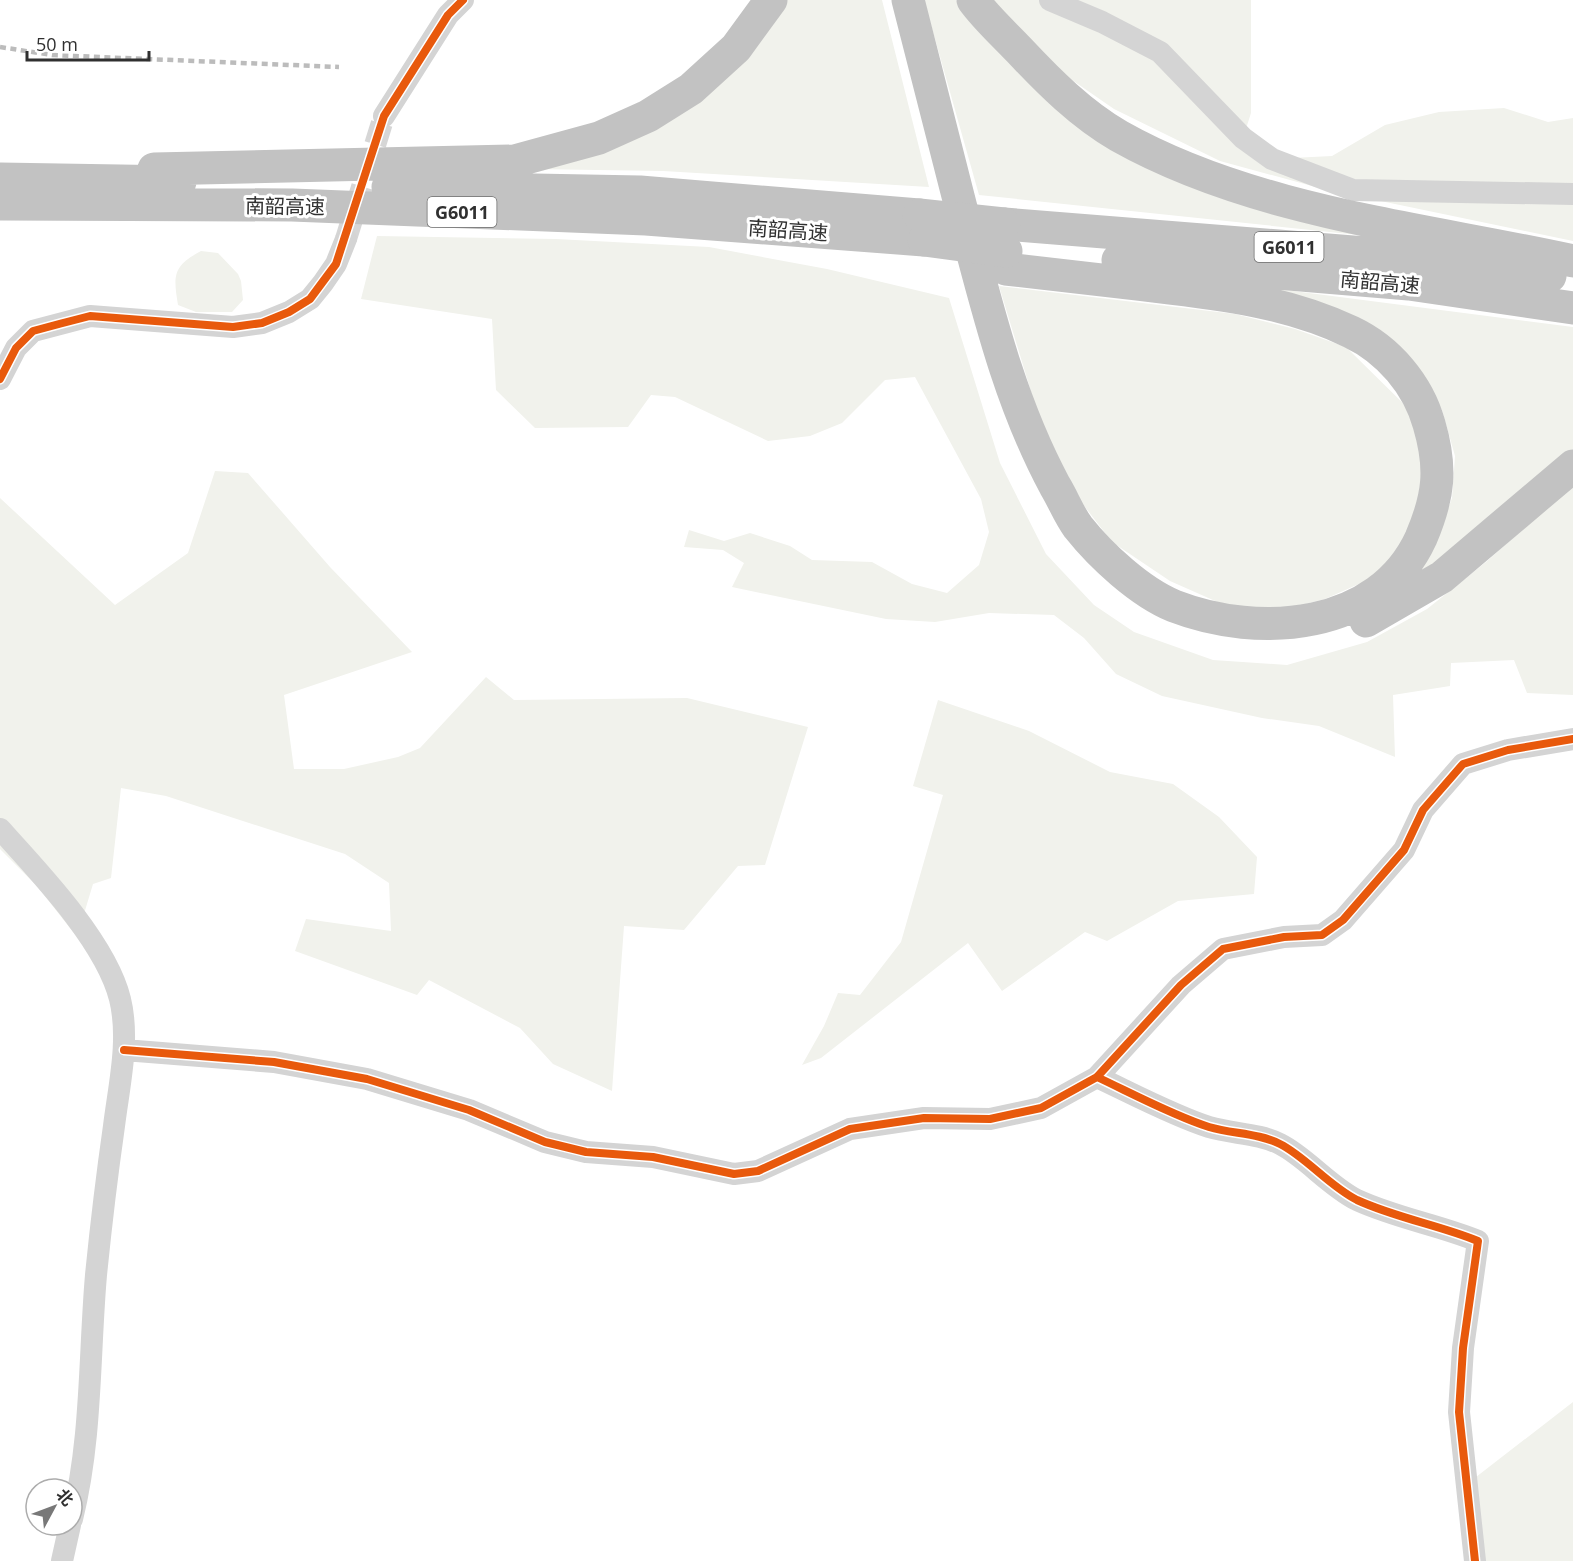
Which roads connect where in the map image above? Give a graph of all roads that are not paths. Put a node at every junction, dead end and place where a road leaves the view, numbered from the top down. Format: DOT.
graph roads {
  1 [pos="463,0"];
  2 [pos="771,0"];
  3 [pos="892,0"];
  4 [pos="908,0"];
  5 [pos="973,0"];
  6 [pos="1050,0"];
  7 [pos="384,116"];
  8 [pos="0,173"];
  9 [pos="0,179"];
  10 [pos="1573,194"];
  11 [pos="0,204"];
  12 [pos="345,239"];
  13 [pos="922,239"];
  14 [pos="1005,248"];
  15 [pos="1573,261"];
  16 [pos="1573,280"];
  17 [pos="1573,308"];
  18 [pos="0,379"];
  19 [pos="1573,466"];
  20 [pos="1573,739"];
  21 [pos="0,829"];
  22 [pos="124,1050"];
  23 [pos="1097,1077"];
  24 [pos="79,1477"];
  25 [pos="67,1537"];
  26 [pos="62,1561"];
  27 [pos="1475,1561"];
  1 -- 7 [label="street"];
  2 -- 8 [label="highway"];
  3 -- 19 [label="highway"];
  4 -- 14 [label="highway"];
  5 -- 15 [label="highway"];
  6 -- 10 [label="street"];
  9 -- 13 [label="highway, 南韶高速 / G6011"];
  11 -- 13 [label="highway, 南韶高速 / G6011"];
  12 -- 18 [label="street"];
  13 -- 14 [label="highway, 南韶高速 / G6011, bridge"];
  13 -- 14 [label="highway"];
  14 -- 16 [label="highway, 南韶高速 / G6011"];
  14 -- 17 [label="highway, 南韶高速 / G6011"];
  20 -- 23 [label="street"];
  21 -- 22 [label="street"];
  22 -- 23 [label="street"];
  22 -- 24 [label="street"];
  23 -- 27 [label="street"];
  25 -- 26 [label="street"];
}
